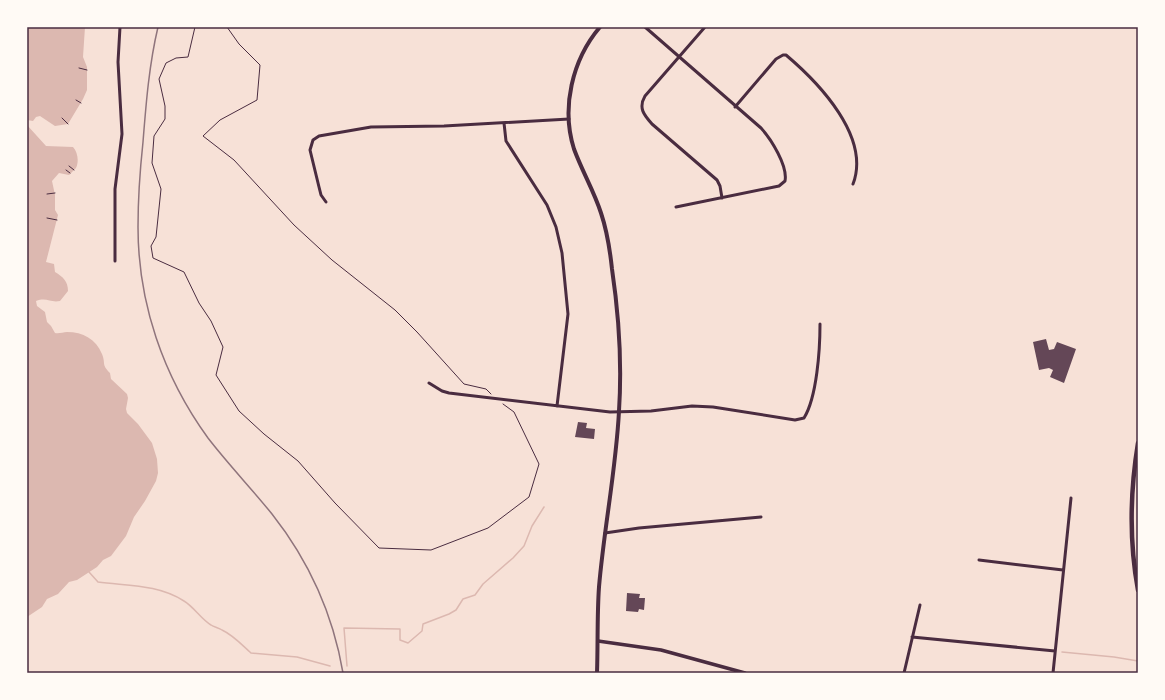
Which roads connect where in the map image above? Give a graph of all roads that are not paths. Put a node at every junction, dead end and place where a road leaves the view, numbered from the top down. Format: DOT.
graph roads {
  1 [pos="120,27"];
  2 [pos="600,27"];
  3 [pos="645,27"];
  4 [pos="705,27"];
  5 [pos="679,57"];
  6 [pos="736,107"];
  7 [pos="569,119"];
  8 [pos="504,123"];
  9 [pos="853,184"];
  10 [pos="722,198"];
  11 [pos="326,202"];
  12 [pos="676,207"];
  13 [pos="115,261"];
  14 [pos="820,324"];
  15 [pos="429,383"];
  16 [pos="557,406"];
  17 [pos="619,412"];
  18 [pos="1138,443"];
  19 [pos="1071,498"];
  20 [pos="761,517"];
  21 [pos="605,533"];
  22 [pos="979,560"];
  23 [pos="1064,570"];
  24 [pos="1138,590"];
  25 [pos="920,605"];
  26 [pos="912,637"];
  27 [pos="598,641"];
  28 [pos="1055,651"];
  29 [pos="597,673"];
  30 [pos="745,673"];
  31 [pos="904,673"];
  32 [pos="1053,673"];
  1 -- 13 [label="street"];
  2 -- 7 [label="main road"];
  3 -- 5 [label="street"];
  4 -- 5 [label="street"];
  5 -- 6 [label="street"];
  5 -- 10 [label="street"];
  6 -- 9 [label="street"];
  6 -- 10 [label="street"];
  7 -- 8 [label="street"];
  7 -- 17 [label="main road"];
  8 -- 11 [label="street"];
  8 -- 16 [label="street"];
  10 -- 12 [label="street"];
  14 -- 17 [label="street"];
  15 -- 16 [label="street"];
  16 -- 17 [label="street"];
  17 -- 21 [label="main road"];
  18 -- 24 [label="main road"];
  19 -- 23 [label="street"];
  20 -- 21 [label="street"];
  21 -- 27 [label="main road"];
  22 -- 23 [label="street"];
  23 -- 28 [label="street"];
  25 -- 26 [label="street"];
  26 -- 28 [label="street"];
  26 -- 31 [label="street"];
  27 -- 29 [label="main road"];
  27 -- 30 [label="street"];
  28 -- 32 [label="street"];
}
